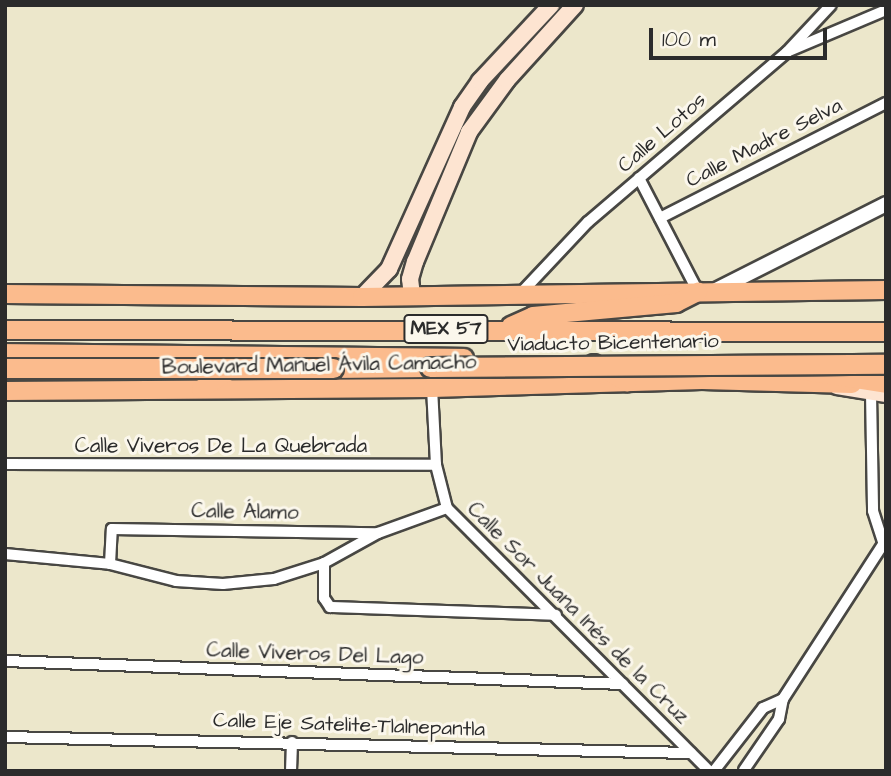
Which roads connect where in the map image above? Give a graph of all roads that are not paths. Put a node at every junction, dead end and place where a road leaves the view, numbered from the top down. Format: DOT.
graph roads {
  1 [pos="551,5"];
  2 [pos="575,5"];
  3 [pos="831,5"];
  4 [pos="886,10"];
  5 [pos="787,52"];
  6 [pos="886,103"];
  7 [pos="443,143"];
  8 [pos="458,154"];
  9 [pos="639,178"];
  10 [pos="886,204"];
  11 [pos="660,218"];
  12 [pos="886,290"];
  13 [pos="706,292"];
  14 [pos="521,293"];
  15 [pos="5,294"];
  16 [pos="412,295"];
  17 [pos="362,297"];
  18 [pos="5,321"];
  19 [pos="508,328"];
  20 [pos="5,330"];
  21 [pos="24,330"];
  22 [pos="886,332"];
  23 [pos="5,353"];
  24 [pos="254,355"];
  25 [pos="886,356"];
  26 [pos="584,359"];
  27 [pos="765,364"];
  28 [pos="886,365"];
  29 [pos="5,368"];
  30 [pos="626,382"];
  31 [pos="432,388"];
  32 [pos="882,388"];
  33 [pos="201,389"];
  34 [pos="5,391"];
  35 [pos="5,464"];
  36 [pos="436,465"];
  37 [pos="447,508"];
  38 [pos="378,533"];
  39 [pos="884,540"];
  40 [pos="5,554"];
  41 [pos="324,563"];
  42 [pos="110,565"];
  43 [pos="556,615"];
  44 [pos="5,661"];
  45 [pos="624,684"];
  46 [pos="783,699"];
  47 [pos="5,737"];
  48 [pos="292,742"];
  49 [pos="691,753"];
  50 [pos="744,770"];
  51 [pos="291,771"];
  52 [pos="709,771"];
  53 [pos="714,771"];
  1 -- 7 [label="main road"];
  2 -- 8 [label="main road"];
  3 -- 5 [label="street, Calle Lotos"];
  4 -- 5 [label="street"];
  5 -- 9 [label="street, Calle Lotos"];
  6 -- 11 [label="street, Calle Madre Selva"];
  7 -- 8 [label="street"];
  7 -- 17 [label="main road"];
  8 -- 16 [label="main road"];
  9 -- 11 [label="street"];
  9 -- 14 [label="street, Calle Lotos"];
  10 -- 13 [label="street"];
  11 -- 13 [label="street"];
  12 -- 13 [label="main road"];
  13 -- 14 [label="main road"];
  13 -- 19 [label="main road"];
  14 -- 16 [label="main road"];
  15 -- 17 [label="main road"];
  16 -- 17 [label="main road"];
  18 -- 21 [label="main road"];
  19 -- 21 [label="main road, Boulevard Manuel Ávila Camacho / MEX 57"];
  19 -- 22 [label="main road, Boulevard Manuel Ávila Camacho / MEX 57"];
  20 -- 21 [label="main road, Boulevard Manuel Ávila Camacho / MEX 57"];
  23 -- 24 [label="main road, Boulevard Manuel Ávila Camacho / MEX 57"];
  24 -- 26 [label="main road, Boulevard Manuel Ávila Camacho / MEX 57"];
  24 -- 33 [label="main road"];
  25 -- 26 [label="main road, Boulevard Manuel Ávila Camacho / MEX 57"];
  26 -- 30 [label="main road"];
  27 -- 28 [label="highway, Viaducto Bicentenario, bridge"];
  27 -- 29 [label="highway, Viaducto Bicentenario, bridge"];
  27 -- 32 [label="highway, bridge"];
  30 -- 31 [label="main road, Boulevard Manuel Ávila Camacho"];
  30 -- 32 [label="main road, Boulevard Manuel Ávila Camacho"];
  31 -- 33 [label="main road, Boulevard Manuel Ávila Camacho"];
  31 -- 36 [label="street, Calle Sor Juana Inés de la Cruz"];
  32 -- 39 [label="street"];
  33 -- 34 [label="main road, Boulevard Manuel Ávila Camacho"];
  35 -- 36 [label="street, Calle Viveros De La Quebrada"];
  36 -- 37 [label="street, Calle Sor Juana Inés de la Cruz"];
  37 -- 38 [label="street"];
  37 -- 43 [label="street, Calle Sor Juana Inés de la Cruz"];
  38 -- 41 [label="street"];
  38 -- 42 [label="street, Calle Álamo"];
  39 -- 46 [label="street"];
  40 -- 42 [label="street"];
  41 -- 42 [label="street"];
  41 -- 43 [label="street"];
  43 -- 45 [label="street, Calle Sor Juana Inés de la Cruz"];
  44 -- 45 [label="street, Calle Viveros Del Lago"];
  45 -- 49 [label="street, Calle Sor Juana Inés de la Cruz"];
  46 -- 50 [label="street"];
  46 -- 53 [label="street"];
  47 -- 48 [label="street, Calle Eje Satelite-Tlalnepantla"];
  48 -- 49 [label="street, Calle Eje Satelite-Tlalnepantla"];
  48 -- 51 [label="street"];
  49 -- 52 [label="street, Calle Sor Juana Inés de la Cruz"];
}
